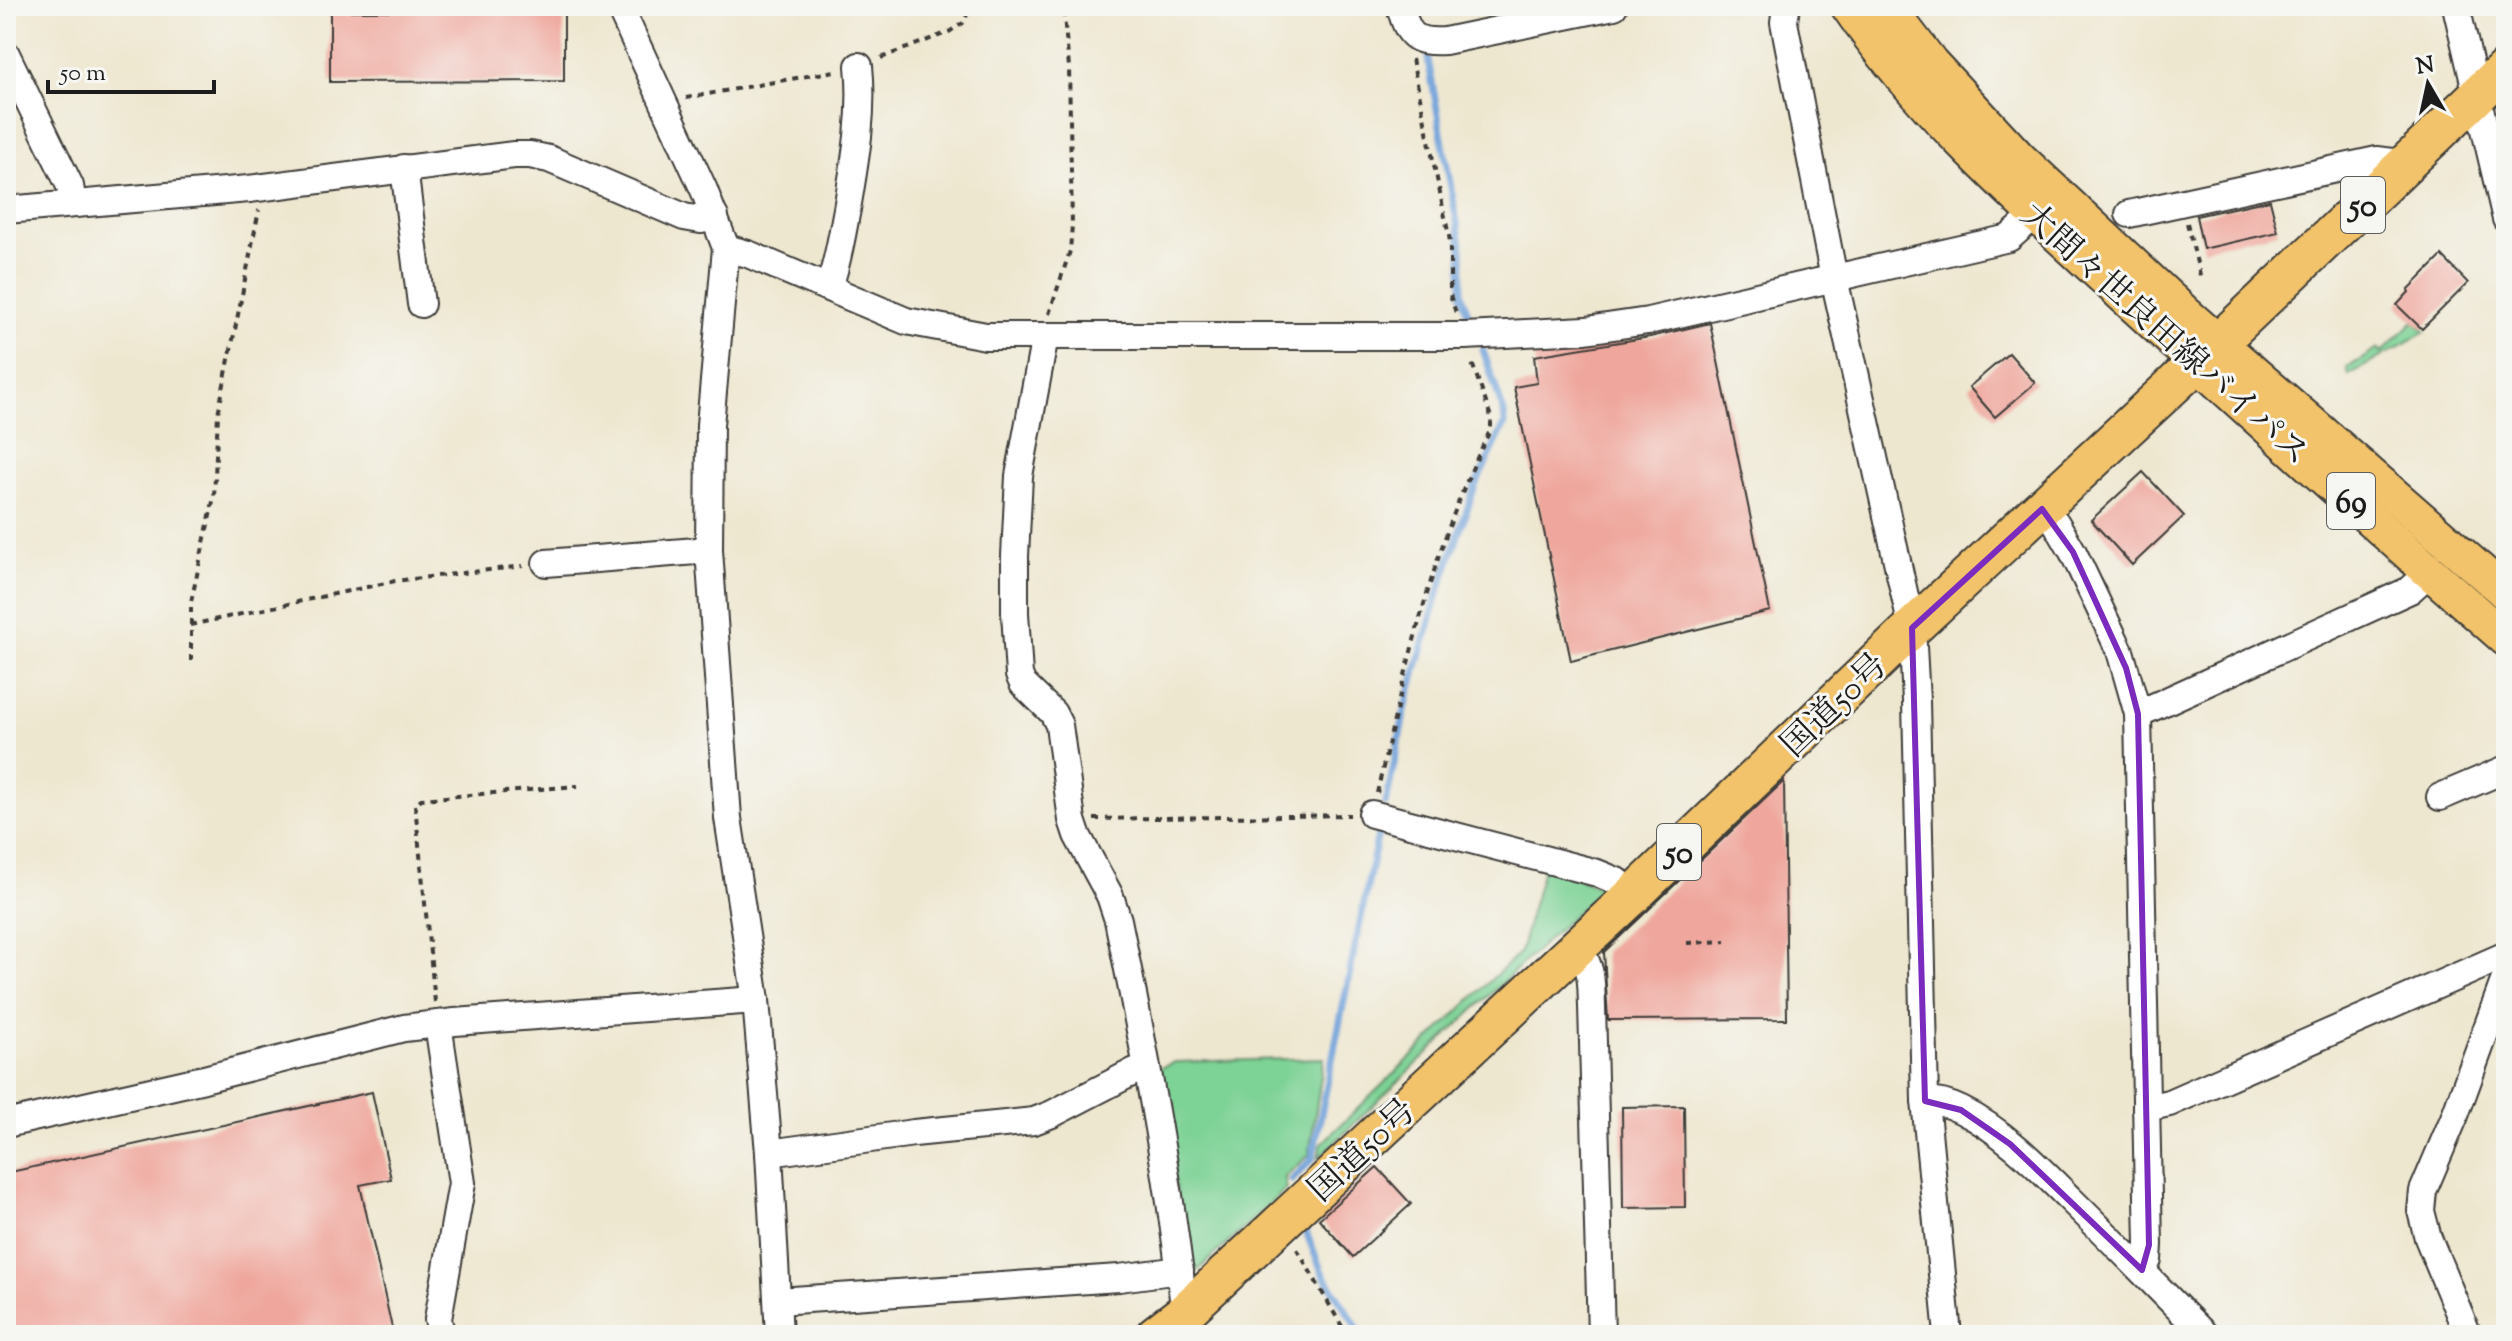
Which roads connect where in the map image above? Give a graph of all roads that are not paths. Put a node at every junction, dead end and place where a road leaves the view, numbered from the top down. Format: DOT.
graph roads {
  1 [pos="619,6"];
  2 [pos="1614,6"];
  3 [pos="1786,6"];
  4 [pos="1848,6"];
  5 [pos="1887,6"];
  6 [pos="2456,6"];
  7 [pos="1403,17"];
  8 [pos="6,54"];
  9 [pos="859,66"];
  10 [pos="2506,68"];
  11 [pos="2478,95"];
  12 [pos="404,168"];
  13 [pos="2400,170"];
  14 [pos="73,204"];
  15 [pos="6,210"];
  16 [pos="2036,214"];
  17 [pos="2129,214"];
  18 [pos="715,217"];
  19 [pos="2506,219"];
  20 [pos="726,248"];
  21 [pos="1834,278"];
  22 [pos="829,287"];
  23 [pos="421,304"];
  24 [pos="1045,336"];
  25 [pos="2208,353"];
  26 [pos="2042,509"];
  27 [pos="709,550"];
  28 [pos="546,563"];
  29 [pos="2430,572"];
  30 [pos="2506,593"];
  31 [pos="1912,628"];
  32 [pos="2506,639"];
  33 [pos="2138,714"];
  34 [pos="2506,769"];
  35 [pos="2440,797"];
  36 [pos="1372,814"];
  37 [pos="1628,900"];
  38 [pos="1577,948"];
  39 [pos="2506,961"];
  40 [pos="756,1000"];
  41 [pos="438,1024"];
  42 [pos="1147,1069"];
  43 [pos="1925,1101"];
  44 [pos="2146,1108"];
  45 [pos="6,1124"];
  46 [pos="769,1153"];
  47 [pos="1180,1270"];
  48 [pos="2142,1270"];
  49 [pos="778,1301"];
  50 [pos="1186,1323"];
  51 [pos="441,1335"];
  52 [pos="779,1335"];
  53 [pos="1155,1335"];
  54 [pos="1601,1335"];
  55 [pos="1948,1335"];
  56 [pos="2205,1335"];
  57 [pos="2468,1335"];
  1 -- 18 [label="street"];
  2 -- 7 [label="street"];
  3 -- 21 [label="street"];
  4 -- 16 [label="main road, 大間々世良田線バイパス / 69"];
  5 -- 25 [label="main road, 大間々世良田線バイパス / 69"];
  6 -- 11 [label="street"];
  8 -- 14 [label="street"];
  9 -- 22 [label="street"];
  10 -- 11 [label="highway, 国道50号 / 50"];
  11 -- 13 [label="highway, 国道50号 / 50"];
  11 -- 19 [label="street"];
  12 -- 14 [label="street"];
  12 -- 18 [label="street"];
  12 -- 23 [label="street"];
  13 -- 17 [label="street"];
  13 -- 25 [label="highway, 国道50号 / 50"];
  14 -- 15 [label="street"];
  16 -- 21 [label="street"];
  16 -- 25 [label="main road, 大間々世良田線バイパス / 69"];
  18 -- 20 [label="street"];
  20 -- 22 [label="street"];
  20 -- 27 [label="street"];
  21 -- 24 [label="street"];
  21 -- 31 [label="street"];
  22 -- 24 [label="street"];
  24 -- 42 [label="street"];
  25 -- 26 [label="highway, 国道50号 / 50"];
  25 -- 29 [label="main road, 大間々世良田線バイパス / 69"];
  25 -- 30 [label="main road, 大間々世良田線バイパス / 69"];
  26 -- 31 [label="highway, 国道50号 / 50"];
  26 -- 33 [label="street"];
  27 -- 28 [label="street"];
  27 -- 40 [label="street"];
  29 -- 32 [label="main road, 大間々世良田線バイパス / 69"];
  29 -- 33 [label="street"];
  31 -- 37 [label="highway, 国道50号 / 50"];
  31 -- 43 [label="street"];
  33 -- 44 [label="street"];
  34 -- 35 [label="street"];
  36 -- 37 [label="street"];
  37 -- 38 [label="highway, 国道50号 / 50"];
  38 -- 50 [label="highway, 国道50号 / 50"];
  38 -- 54 [label="street"];
  39 -- 44 [label="street"];
  39 -- 57 [label="street"];
  40 -- 41 [label="street"];
  40 -- 46 [label="street"];
  41 -- 45 [label="street"];
  41 -- 51 [label="street"];
  42 -- 46 [label="street"];
  42 -- 47 [label="street"];
  43 -- 48 [label="street"];
  43 -- 55 [label="street"];
  44 -- 48 [label="street"];
  46 -- 49 [label="street"];
  47 -- 49 [label="street"];
  47 -- 50 [label="street"];
  48 -- 56 [label="street"];
  49 -- 52 [label="street"];
  50 -- 53 [label="highway, 国道50号 / 50"];
}
